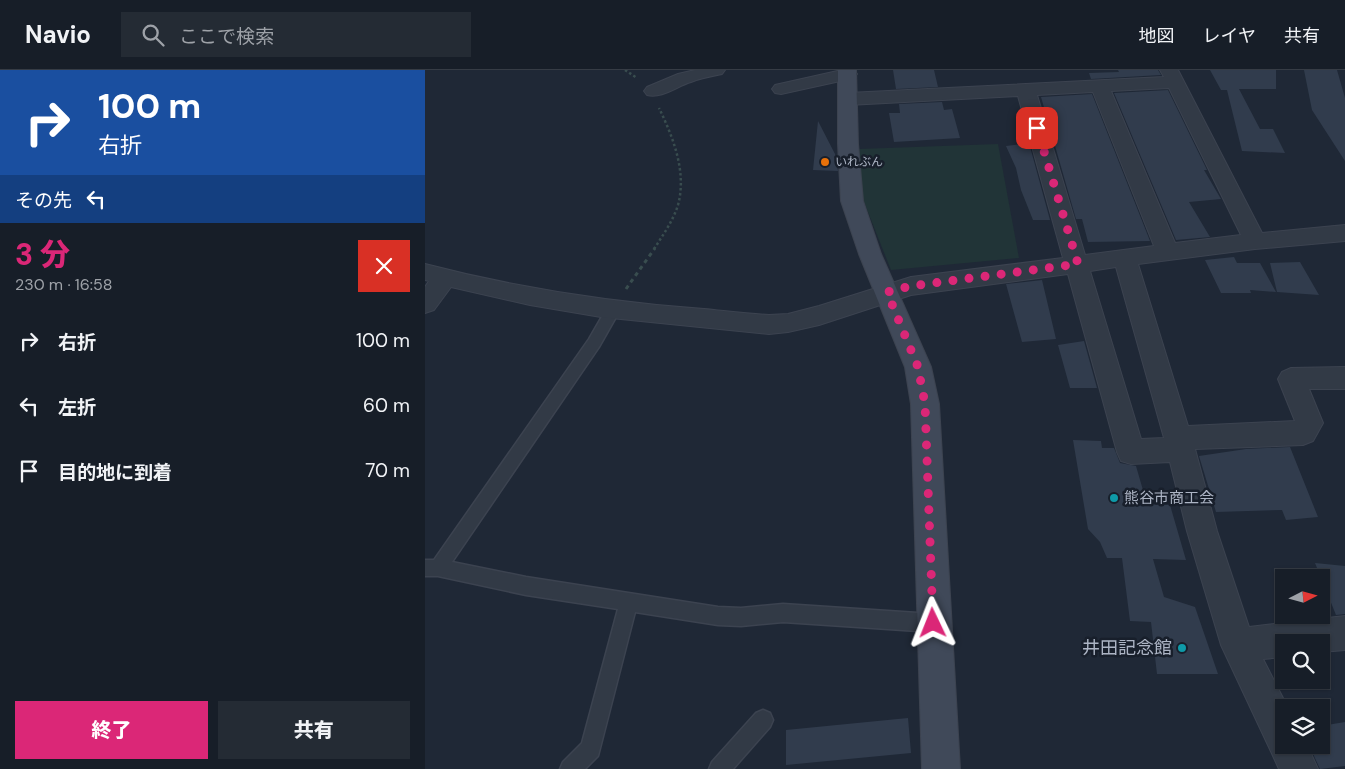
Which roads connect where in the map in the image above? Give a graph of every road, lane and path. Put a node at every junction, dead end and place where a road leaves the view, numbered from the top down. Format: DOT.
graph roads {
  1 [pos="717,70"];
  2 [pos="1173,76"];
  3 [pos="847,81"];
  4 [pos="1100,87"];
  5 [pos="781,89"];
  6 [pos="1026,90"];
  7 [pos="653,91"];
  8 [pos="1345,233"];
  9 [pos="1255,241"];
  10 [pos="1168,253"];
  11 [pos="1125,258"];
  12 [pos="1078,264"];
  13 [pos="435,275"];
  14 [pos="887,292"];
  15 [pos="425,304"];
  16 [pos="613,310"];
  17 [pos="1345,378"];
  18 [pos="1179,443"];
  19 [pos="431,568"];
  20 [pos="628,602"];
  21 [pos="933,623"];
  22 [pos="1345,633"];
  23 [pos="1238,645"];
  24 [pos="763,720"];
  25 [pos="1275,720"];
  26 [pos="1292,754"];
  27 [pos="571,769"];
  28 [pos="719,769"];
  29 [pos="941,769"];
  30 [pos="1299,769"];
  1 -- 7 [label="street"];
  2 -- 4 [label="street"];
  2 -- 9 [label="street"];
  3 -- 5 [label="street"];
  3 -- 6 [label="street"];
  3 -- 14 [label="street"];
  4 -- 6 [label="street"];
  4 -- 10 [label="street"];
  6 -- 12 [label="street"];
  7 -- 16 [label="path"];
  8 -- 9 [label="street"];
  9 -- 10 [label="street"];
  10 -- 11 [label="street"];
  11 -- 12 [label="street"];
  11 -- 18 [label="street"];
  12 -- 14 [label="street"];
  12 -- 18 [label="street"];
  13 -- 15 [label="street"];
  13 -- 16 [label="street"];
  14 -- 16 [label="street"];
  14 -- 21 [label="street"];
  16 -- 19 [label="lane"];
  17 -- 18 [label="street"];
  18 -- 23 [label="street"];
  19 -- 20 [label="lane"];
  20 -- 21 [label="lane"];
  20 -- 27 [label="lane"];
  21 -- 29 [label="street"];
  22 -- 23 [label="street"];
  23 -- 25 [label="street"];
  24 -- 28 [label="lane"];
  26 -- 30 [label="street"];
}
